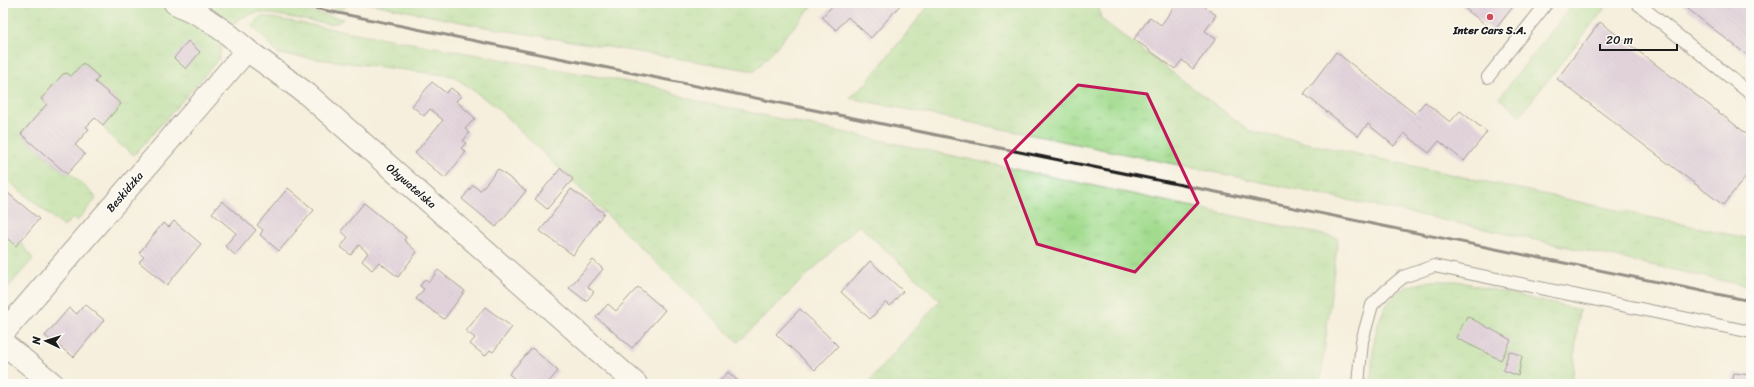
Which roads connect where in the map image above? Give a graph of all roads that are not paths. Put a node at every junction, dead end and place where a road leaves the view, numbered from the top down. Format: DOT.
graph roads {
  1 [pos="175,3"];
  2 [pos="1547,3"];
  3 [pos="1637,3"];
  4 [pos="247,50"];
  5 [pos="1488,77"];
  6 [pos="1751,94"];
  7 [pos="1751,332"];
  8 [pos="3,333"];
  9 [pos="3,343"];
  10 [pos="53,384"];
  11 [pos="636,384"];
  12 [pos="1358,384"];
  1 -- 4 [label="street, Obywatelska"];
  2 -- 5 [label="lane"];
  3 -- 6 [label="lane"];
  4 -- 8 [label="street, Beskidzka"];
  4 -- 11 [label="street, Obywatelska"];
  7 -- 12 [label="lane"];
  9 -- 10 [label="street"];
}
